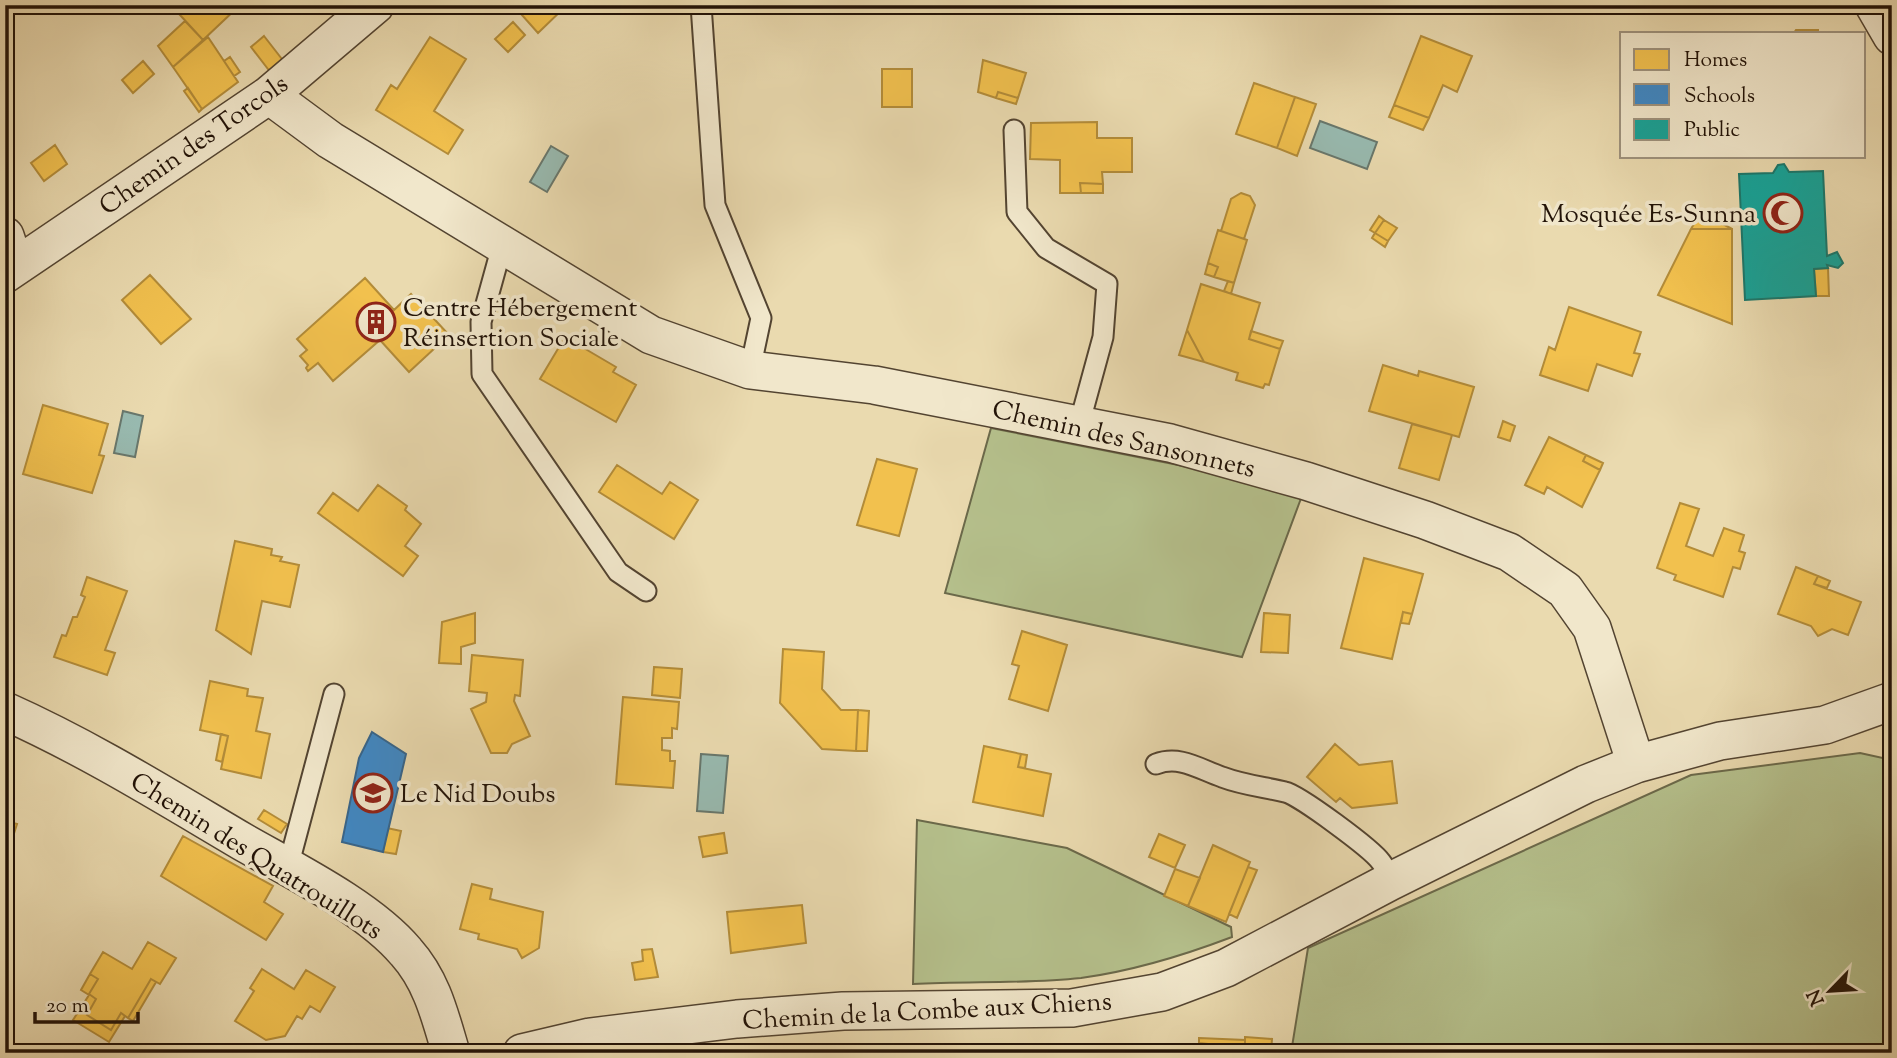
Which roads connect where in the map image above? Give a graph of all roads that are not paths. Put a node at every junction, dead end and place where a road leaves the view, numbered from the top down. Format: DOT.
graph roads {
  1 [pos="375,5"];
  2 [pos="701,5"];
  3 [pos="1874,5"];
  4 [pos="1892,36"];
  5 [pos="269,95"];
  6 [pos="1014,130"];
  7 [pos="502,246"];
  8 [pos="8,259"];
  9 [pos="750,370"];
  10 [pos="1079,425"];
  11 [pos="646,591"];
  12 [pos="334,694"];
  13 [pos="1892,701"];
  14 [pos="5,711"];
  15 [pos="1156,764"];
  16 [pos="1636,764"];
  17 [pos="288,867"];
  18 [pos="1391,881"];
  19 [pos="451,1053"];
  20 [pos="522,1053"];
  1 -- 5 [label="street, Chemin des Torcols"];
  2 -- 9 [label="lane"];
  3 -- 4 [label="street"];
  5 -- 7 [label="street, Chemin des Sansonnets"];
  5 -- 8 [label="street, Chemin des Torcols"];
  6 -- 10 [label="lane"];
  7 -- 9 [label="street, Chemin des Sansonnets"];
  7 -- 11 [label="lane"];
  9 -- 10 [label="street, Chemin des Sansonnets"];
  10 -- 16 [label="street, Chemin des Sansonnets"];
  12 -- 17 [label="lane"];
  13 -- 16 [label="street, Chemin de la Combe aux Chiens"];
  14 -- 17 [label="street, Chemin des Quatrouillots"];
  15 -- 18 [label="lane"];
  16 -- 18 [label="street, Chemin de la Combe aux Chiens"];
  17 -- 19 [label="street, Chemin des Quatrouillots"];
  18 -- 20 [label="street, Chemin de la Combe aux Chiens"];
}
